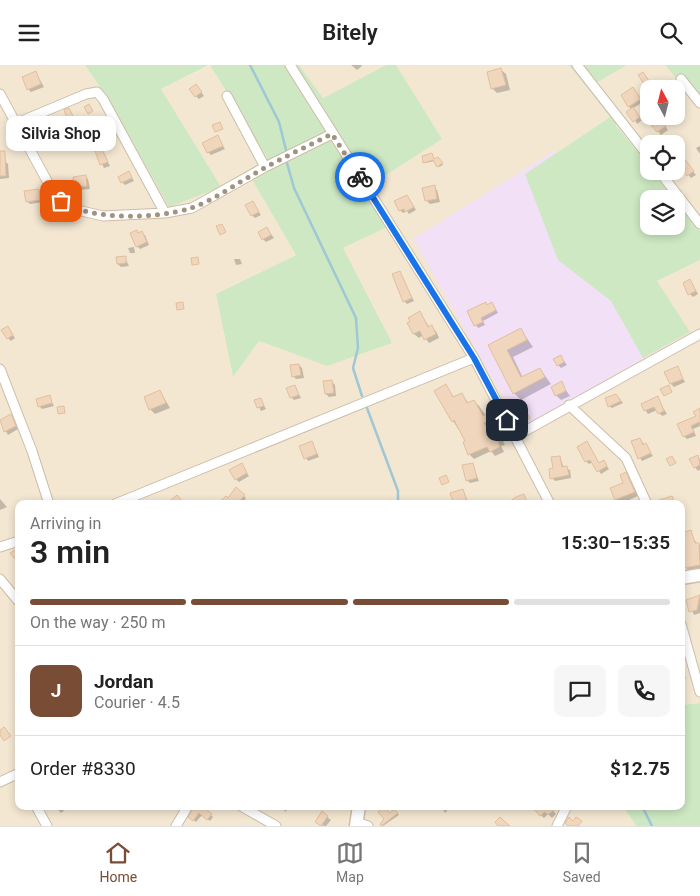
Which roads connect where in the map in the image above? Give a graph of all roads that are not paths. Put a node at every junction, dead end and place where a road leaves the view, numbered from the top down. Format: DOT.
graph roads {
  1 [pos="290,65"];
  2 [pos="578,65"];
  3 [pos="681,79"];
  4 [pos="0,94"];
  5 [pos="227,96"];
  6 [pos="700,103"];
  7 [pos="18,123"];
  8 [pos="332,134"];
  9 [pos="640,145"];
  10 [pos="265,167"];
  11 [pos="666,180"];
  12 [pos="165,213"];
  13 [pos="700,224"];
  14 [pos="700,334"];
  15 [pos="474,358"];
  16 [pos="0,369"];
  17 [pos="3,384"];
  18 [pos="569,405"];
  19 [pos="516,435"];
  20 [pos="48,500"];
  21 [pos="125,500"];
  22 [pos="548,500"];
  23 [pos="645,500"];
  24 [pos="15,542"];
  25 [pos="0,547"];
  26 [pos="700,575"];
  27 [pos="685,577"];
  28 [pos="0,579"];
  29 [pos="15,597"];
  30 [pos="685,638"];
  31 [pos="700,692"];
  32 [pos="15,775"];
  33 [pos="0,782"];
  34 [pos="38,810"];
  35 [pos="186,810"];
  36 [pos="248,810"];
  37 [pos="359,810"];
  38 [pos="565,810"];
  39 [pos="360,825"];
  40 [pos="47,826"];
  41 [pos="176,826"];
  42 [pos="276,826"];
  43 [pos="557,826"];
  1 -- 8 [label="street"];
  2 -- 9 [label="street"];
  3 -- 6 [label="street"];
  4 -- 7 [label="street"];
  5 -- 10 [label="street"];
  7 -- 12 [label="street"];
  7 -- 12 [label="street"];
  8 -- 10 [label="street"];
  8 -- 15 [label="street"];
  10 -- 12 [label="street"];
  11 -- 13 [label="street"];
  14 -- 18 [label="street"];
  15 -- 19 [label="street"];
  15 -- 21 [label="street"];
  16 -- 17 [label="street"];
  17 -- 20 [label="street"];
  18 -- 19 [label="street"];
  18 -- 23 [label="street"];
  19 -- 22 [label="street"];
  24 -- 25 [label="street"];
  26 -- 27 [label="main road"];
  28 -- 29 [label="street"];
  30 -- 31 [label="street"];
  32 -- 33 [label="street"];
  34 -- 40 [label="street"];
  35 -- 41 [label="street"];
  36 -- 42 [label="street"];
  37 -- 39 [label="main road"];
  38 -- 43 [label="street"];
}
